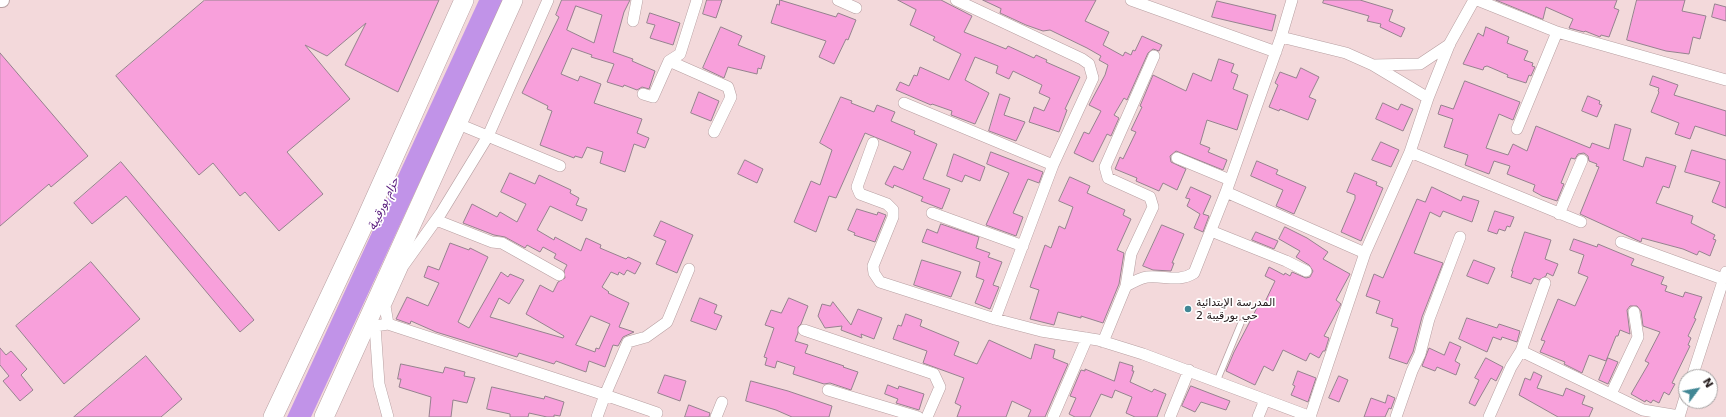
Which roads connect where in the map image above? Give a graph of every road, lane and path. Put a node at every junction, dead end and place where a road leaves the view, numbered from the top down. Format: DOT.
graph roads {
  1 [pos="464,0"];
  2 [pos="513,0"];
  3 [pos="548,0"];
  4 [pos="637,0"];
  5 [pos="697,0"];
  6 [pos="838,0"];
  7 [pos="956,0"];
  8 [pos="1131,0"];
  9 [pos="1292,0"];
  10 [pos="1476,0"];
  11 [pos="856,8"];
  12 [pos="633,21"];
  13 [pos="1556,32"];
  14 [pos="1281,38"];
  15 [pos="1450,43"];
  16 [pos="1276,52"];
  17 [pos="1154,56"];
  18 [pos="669,61"];
  19 [pos="1373,65"];
  20 [pos="1726,80"];
  21 [pos="643,94"];
  22 [pos="1428,98"];
  23 [pos="904,103"];
  24 [pos="456,123"];
  25 [pos="1516,129"];
  26 [pos="714,132"];
  27 [pos="488,136"];
  28 [pos="873,143"];
  29 [pos="1410,152"];
  30 [pos="1177,158"];
  31 [pos="1582,160"];
  32 [pos="1054,165"];
  33 [pos="560,166"];
  34 [pos="1230,180"];
  35 [pos="1226,192"];
  36 [pos="932,213"];
  37 [pos="1559,214"];
  38 [pos="436,220"];
  39 [pos="1580,222"];
  40 [pos="1211,231"];
  41 [pos="1460,237"];
  42 [pos="1622,242"];
  43 [pos="1023,246"];
  44 [pos="1365,253"];
  45 [pos="689,269"];
  46 [pos="1306,271"];
  47 [pos="560,275"];
  48 [pos="1725,276"];
  49 [pos="1545,283"];
  50 [pos="1126,286"];
  51 [pos="1723,292"];
  52 [pos="1634,312"];
  53 [pos="995,319"];
  54 [pos="1241,323"];
  55 [pos="371,324"];
  56 [pos="388,324"];
  57 [pos="804,330"];
  58 [pos="1087,338"];
  59 [pos="1102,342"];
  60 [pos="1521,351"];
  61 [pos="1695,369"];
  62 [pos="1189,370"];
  63 [pos="1217,381"];
  64 [pos="828,390"];
  65 [pos="1611,394"];
  66 [pos="605,395"];
  67 [pos="1265,400"];
  68 [pos="722,402"];
  69 [pos="659,416"];
  70 [pos="1679,416"];
  71 [pos="273,417"];
  72 [pos="324,417"];
  73 [pos="388,417"];
  74 [pos="597,417"];
  75 [pos="716,417"];
  76 [pos="918,417"];
  77 [pos="928,417"];
  78 [pos="1053,417"];
  79 [pos="1170,417"];
  80 [pos="1258,417"];
  81 [pos="1310,417"];
  82 [pos="1396,417"];
  83 [pos="1489,417"];
  1 -- 71 [label="highway"];
  2 -- 24 [label="highway"];
  3 -- 27 [label="street"];
  4 -- 12 [label="street"];
  5 -- 18 [label="street"];
  6 -- 11 [label="street"];
  7 -- 32 [label="street"];
  8 -- 16 [label="street"];
  9 -- 14 [label="street"];
  10 -- 13 [label="street"];
  10 -- 15 [label="street"];
  13 -- 20 [label="street"];
  13 -- 25 [label="street"];
  14 -- 16 [label="street"];
  14 -- 19 [label="street"];
  15 -- 19 [label="street"];
  15 -- 22 [label="street"];
  16 -- 34 [label="street"];
  17 -- 50 [label="street"];
  18 -- 21 [label="street"];
  18 -- 26 [label="street"];
  19 -- 22 [label="street"];
  22 -- 29 [label="street"];
  23 -- 32 [label="street"];
  24 -- 27 [label="street"];
  24 -- 55 [label="highway"];
  27 -- 33 [label="street"];
  27 -- 38 [label="street"];
  28 -- 53 [label="street"];
  29 -- 37 [label="street"];
  29 -- 44 [label="street"];
  30 -- 34 [label="street"];
  31 -- 37 [label="street"];
  32 -- 43 [label="street"];
  34 -- 35 [label="street"];
  35 -- 40 [label="street"];
  35 -- 44 [label="street"];
  36 -- 43 [label="street"];
  37 -- 39 [label="street"];
  38 -- 47 [label="street"];
  38 -- 56 [label="street"];
  40 -- 46 [label="street"];
  40 -- 50 [label="street"];
  41 -- 82 [label="street"];
  42 -- 48 [label="street"];
  43 -- 53 [label="street"];
  44 -- 81 [label="street"];
  45 -- 66 [label="street"];
  48 -- 51 [label="street"];
  49 -- 60 [label="street"];
  50 -- 59 [label="street"];
  51 -- 61 [label="street"];
  52 -- 65 [label="street"];
  53 -- 58 [label="street"];
  54 -- 63 [label="lane"];
  55 -- 56 [label="street"];
  55 -- 72 [label="highway"];
  55 -- 73 [label="street"];
  56 -- 66 [label="street"];
  57 -- 77 [label="street"];
  58 -- 59 [label="street"];
  58 -- 78 [label="street"];
  59 -- 62 [label="street"];
  60 -- 65 [label="street"];
  60 -- 83 [label="street"];
  62 -- 63 [label="street"];
  62 -- 79 [label="street"];
  63 -- 67 [label="street"];
  64 -- 76 [label="street"];
  65 -- 70 [label="street"];
  66 -- 69 [label="street"];
  66 -- 74 [label="street"];
  67 -- 80 [label="street"];
  67 -- 81 [label="street"];
  68 -- 75 [label="street"];
}
